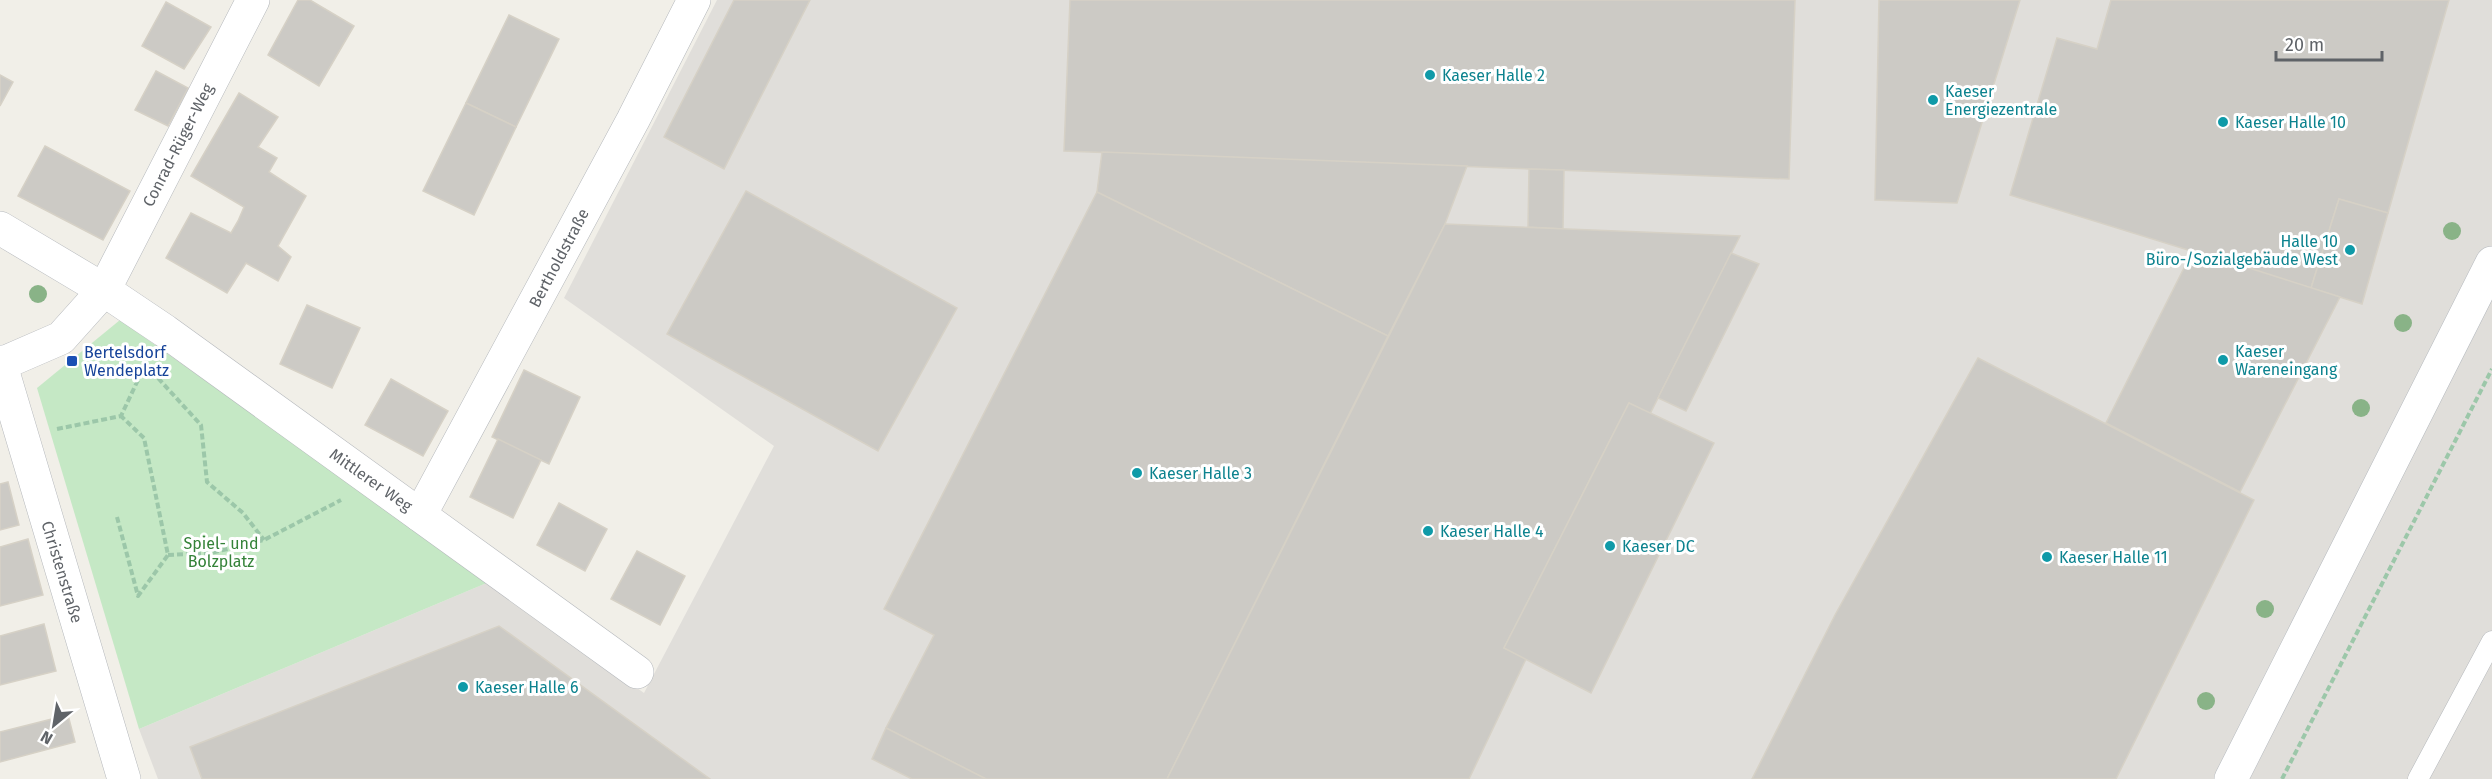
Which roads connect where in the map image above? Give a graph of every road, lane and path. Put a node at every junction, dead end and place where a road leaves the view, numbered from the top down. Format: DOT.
graph roads {
  1 [pos="253,0"];
  2 [pos="694,0"];
  3 [pos="0,228"];
  4 [pos="2492,263"];
  5 [pos="104,290"];
  6 [pos="165,331"];
  7 [pos="0,363"];
  8 [pos="146,365"];
  9 [pos="2492,369"];
  10 [pos="121,416"];
  11 [pos="22,436"];
  12 [pos="368,479"];
  13 [pos="420,515"];
  14 [pos="117,517"];
  15 [pos="264,540"];
  16 [pos="168,555"];
  17 [pos="2492,641"];
  18 [pos="637,672"];
  19 [pos="124,779"];
  20 [pos="2231,779"];
  21 [pos="2282,779"];
  22 [pos="2418,779"];
  1 -- 5 [label="street, Conrad-Rüger-Weg"];
  2 -- 13 [label="street, Bertholdstraße"];
  3 -- 5 [label="street"];
  4 -- 20 [label="street"];
  5 -- 6 [label="street, Mittlerer Weg"];
  5 -- 7 [label="street, Christenstraße"];
  6 -- 8 [label="path"];
  6 -- 12 [label="street, Mittlerer Weg"];
  7 -- 11 [label="street, Christenstraße"];
  8 -- 10 [label="path"];
  8 -- 15 [label="path"];
  9 -- 21 [label="path"];
  10 -- 11 [label="path"];
  10 -- 16 [label="path"];
  11 -- 19 [label="street, Christenstraße"];
  12 -- 13 [label="street, Mittlerer Weg"];
  12 -- 15 [label="path"];
  13 -- 18 [label="street, Mittlerer Weg"];
  14 -- 16 [label="path"];
  15 -- 16 [label="path"];
  17 -- 22 [label="lane"];
}
